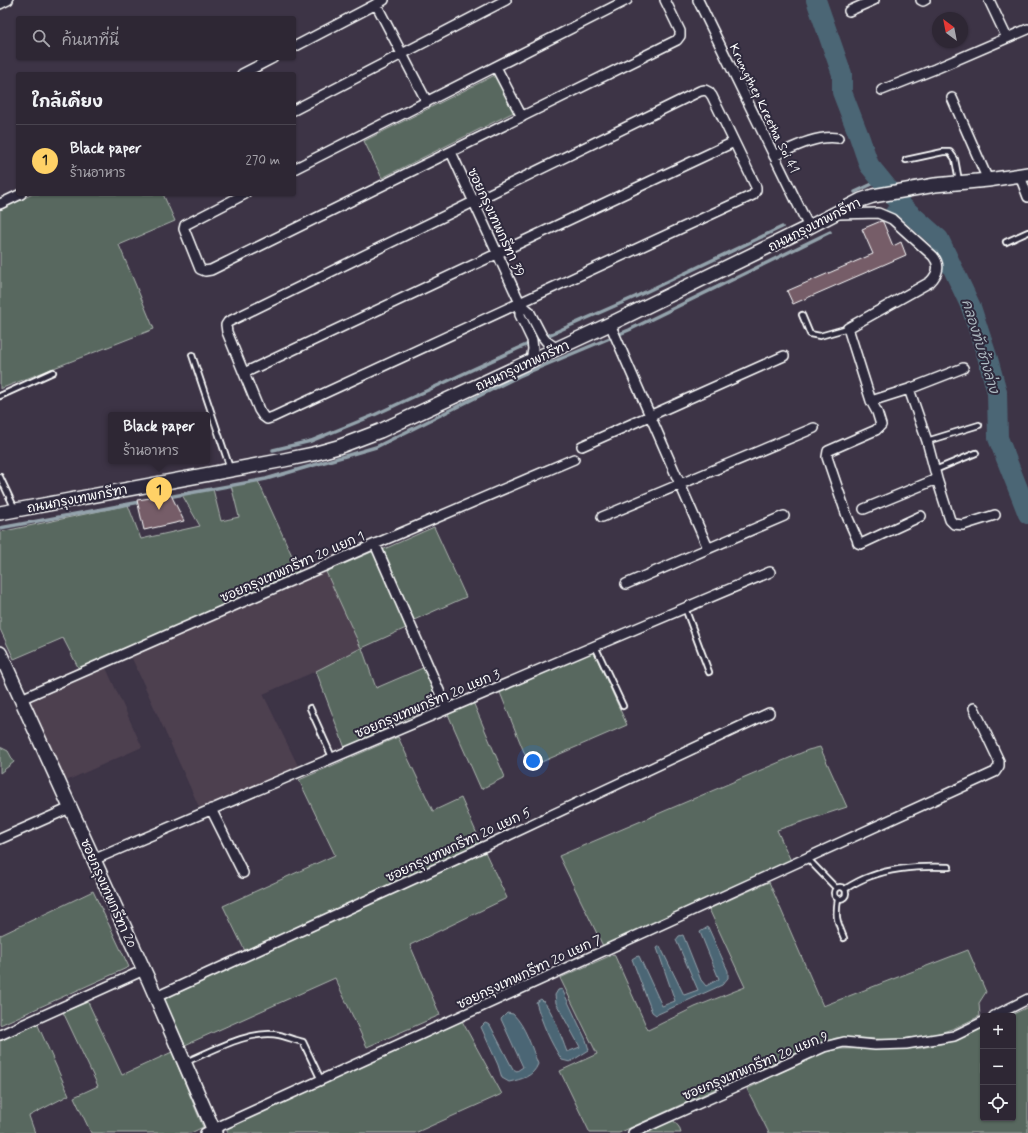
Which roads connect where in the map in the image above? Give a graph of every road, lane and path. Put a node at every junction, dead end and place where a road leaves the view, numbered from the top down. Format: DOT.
graph roads {
  1 [pos="8,0"];
  2 [pos="506,0"];
  3 [pos="627,0"];
  4 [pos="665,0"];
  5 [pos="698,0"];
  6 [pos="874,0"];
  7 [pos="921,0"];
  8 [pos="925,0"];
  9 [pos="989,0"];
  10 [pos="380,2"];
  11 [pos="0,4"];
  12 [pos="849,11"];
  13 [pos="1028,29"];
  14 [pos="1007,38"];
  15 [pos="296,46"];
  16 [pos="402,54"];
  17 [pos="269,60"];
  18 [pos="496,67"];
  19 [pos="246,72"];
  20 [pos="882,90"];
  21 [pos="952,98"];
  22 [pos="427,102"];
  23 [pos="296,109"];
  24 [pos="522,117"];
  25 [pos="838,138"];
  26 [pos="734,142"];
  27 [pos="451,152"];
  28 [pos="774,156"];
  29 [pos="906,160"];
  30 [pos="296,168"];
  31 [pos="1024,175"];
  32 [pos="988,180"];
  33 [pos="959,182"];
  34 [pos="18,196"];
  35 [pos="241,196"];
  36 [pos="1028,196"];
  37 [pos="474,202"];
  38 [pos="0,204"];
  39 [pos="834,214"];
  40 [pos="809,228"];
  41 [pos="1028,232"];
  42 [pos="1006,242"];
  43 [pos="497,253"];
  44 [pos="520,303"];
  45 [pos="802,315"];
  46 [pos="612,327"];
  47 [pos="848,328"];
  48 [pos="557,349"];
  49 [pos="192,355"];
  50 [pos="784,356"];
  51 [pos="532,361"];
  52 [pos="963,368"];
  53 [pos="53,372"];
  54 [pos="244,373"];
  55 [pos="909,389"];
  56 [pos="0,396"];
  57 [pos="871,401"];
  58 [pos="651,416"];
  59 [pos="979,425"];
  60 [pos="814,428"];
  61 [pos="927,442"];
  62 [pos="582,446"];
  63 [pos="976,452"];
  64 [pos="574,459"];
  65 [pos="230,470"];
  66 [pos="936,474"];
  67 [pos="0,477"];
  68 [pos="680,484"];
  69 [pos="864,509"];
  70 [pos="16,510"];
  71 [pos="0,513"];
  72 [pos="995,515"];
  73 [pos="784,516"];
  74 [pos="921,516"];
  75 [pos="602,517"];
  76 [pos="375,544"];
  77 [pos="708,548"];
  78 [pos="770,572"];
  79 [pos="626,584"];
  80 [pos="685,608"];
  81 [pos="595,646"];
  82 [pos="0,653"];
  83 [pos="709,672"];
  84 [pos="21,699"];
  85 [pos="623,706"];
  86 [pos="310,708"];
  87 [pos="447,708"];
  88 [pos="974,708"];
  89 [pos="769,713"];
  90 [pos="332,757"];
  91 [pos="70,808"];
  92 [pos="211,809"];
  93 [pos="0,839"];
  94 [pos="807,858"];
  95 [pos="93,860"];
  96 [pos="949,867"];
  97 [pos="243,873"];
  98 [pos="836,888"];
  99 [pos="845,889"];
  100 [pos="838,899"];
  101 [pos="844,938"];
  102 [pos="144,970"];
  103 [pos="156,997"];
  104 [pos="1028,999"];
  105 [pos="1000,1013"];
  106 [pos="980,1023"];
  107 [pos="0,1035"];
  108 [pos="184,1063"];
  109 [pos="321,1080"];
  110 [pos="211,1132"];
  111 [pos="633,1133"];
  1 -- 11 [label="street"];
  2 -- 16 [label="street"];
  3 -- 18 [label="street"];
  4 -- 24 [label="street"];
  5 -- 28 [label="street, Krungthep Kreetha Soi 41"];
  6 -- 12 [label="street"];
  7 -- 8 [label="street"];
  9 -- 14 [label="street"];
  10 -- 15 [label="street"];
  10 -- 16 [label="street"];
  13 -- 14 [label="street"];
  14 -- 20 [label="street"];
  16 -- 22 [label="street"];
  16 -- 23 [label="street"];
  17 -- 19 [label="street"];
  18 -- 22 [label="street"];
  18 -- 24 [label="street"];
  21 -- 32 [label="street"];
  22 -- 30 [label="street"];
  24 -- 27 [label="street"];
  25 -- 28 [label="street"];
  26 -- 37 [label="street"];
  26 -- 43 [label="street"];
  26 -- 44 [label="street"];
  27 -- 35 [label="street"];
  27 -- 37 [label="street, ซอยกรุงเทพกรีฑา 39"];
  28 -- 40 [label="street, Krungthep Kreetha Soi 41"];
  29 -- 33 [label="lane"];
  31 -- 32 [label="main road, ถนนกรุงเทพกรีฑา"];
  31 -- 36 [label="street"];
  32 -- 33 [label="main road, ถนนกรุงเทพกรีฑา"];
  33 -- 39 [label="main road, ถนนกรุงเทพกรีฑา"];
  34 -- 38 [label="street"];
  37 -- 43 [label="street, ซอยกรุงเทพกรีฑา 39"];
  37 -- 54 [label="street"];
  39 -- 40 [label="main road, ถนนกรุงเทพกรีฑา"];
  39 -- 47 [label="street"];
  40 -- 46 [label="main road, ถนนกรุงเทพกรีฑา"];
  41 -- 42 [label="lane"];
  43 -- 44 [label="street, ซอยกรุงเทพกรีฑา 39"];
  43 -- 54 [label="street"];
  44 -- 48 [label="street, ซอยกรุงเทพกรีฑา 39"];
  44 -- 51 [label="street, ซอยกรุงเทพกรีฑา 39"];
  44 -- 54 [label="street"];
  45 -- 47 [label="lane"];
  46 -- 48 [label="main road, ถนนกรุงเทพกรีฑา"];
  46 -- 58 [label="street"];
  47 -- 57 [label="street"];
  48 -- 51 [label="main road, ถนนกรุงเทพกรีฑา"];
  49 -- 65 [label="lane"];
  50 -- 58 [label="street"];
  51 -- 65 [label="main road, ถนนกรุงเทพกรีฑา"];
  52 -- 55 [label="street"];
  53 -- 56 [label="lane"];
  55 -- 57 [label="street"];
  55 -- 61 [label="street"];
  57 -- 74 [label="street"];
  58 -- 62 [label="street"];
  58 -- 68 [label="street"];
  59 -- 61 [label="lane"];
  60 -- 68 [label="street"];
  61 -- 66 [label="street"];
  63 -- 66 [label="lane"];
  64 -- 76 [label="street, ซอยกรุงเทพกรีฑา 20 แยก 1"];
  65 -- 70 [label="main road, ถนนกรุงเทพกรีฑา"];
  66 -- 69 [label="street"];
  66 -- 72 [label="street"];
  67 -- 70 [label="lane"];
  68 -- 75 [label="street"];
  68 -- 77 [label="street"];
  70 -- 71 [label="main road, ถนนกรุงเทพกรีฑา"];
  73 -- 77 [label="street"];
  76 -- 84 [label="street, ซอยกรุงเทพกรีฑา 20 แยก 1"];
  76 -- 87 [label="street"];
  77 -- 79 [label="street"];
  78 -- 80 [label="street, ซอยกรุงเทพกรีฑา 20 แยก 3"];
  80 -- 81 [label="street, ซอยกรุงเทพกรีฑา 20 แยก 3"];
  80 -- 83 [label="lane"];
  81 -- 85 [label="lane"];
  81 -- 87 [label="street, ซอยกรุงเทพกรีฑา 20 แยก 3"];
  82 -- 84 [label="main road, ซอยกรุงเทพกรีฑา 20"];
  84 -- 91 [label="main road, ซอยกรุงเทพกรีฑา 20"];
  86 -- 90 [label="lane"];
  87 -- 90 [label="street, ซอยกรุงเทพกรีฑา 20 แยก 3"];
  88 -- 94 [label="street, ซอยกรุงเทพกรีฑา 20 แยก 7"];
  89 -- 103 [label="street, ซอยกรุงเทพกรีฑา 20 แยก 5"];
  90 -- 92 [label="street, ซอยกรุงเทพกรีฑา 20 แยก 3"];
  91 -- 93 [label="street"];
  91 -- 95 [label="main road, ซอยกรุงเทพกรีฑา 20"];
  92 -- 95 [label="street, ซอยกรุงเทพกรีฑา 20 แยก 3"];
  92 -- 97 [label="street"];
  94 -- 98 [label="lane"];
  94 -- 109 [label="street, ซอยกรุงเทพกรีฑา 20 แยก 7"];
  95 -- 102 [label="main road, ซอยกรุงเทพกรีฑา 20"];
  96 -- 99 [label="lane"];
  98 -- 99 [label="lane"];
  98 -- 100 [label="lane"];
  99 -- 100 [label="lane"];
  100 -- 101 [label="lane"];
  102 -- 103 [label="main road, ซอยกรุงเทพกรีฑา 20"];
  102 -- 107 [label="street"];
  103 -- 108 [label="main road, ซอยกรุงเทพกรีฑา 20"];
  104 -- 105 [label="street"];
  106 -- 111 [label="street, ซอยกรุงเทพกรีฑา 20 แยก 9"];
  108 -- 109 [label="lane"];
  108 -- 110 [label="main road, ซอยกรุงเทพกรีฑา 20"];
  109 -- 110 [label="street, ซอยกรุงเทพกรีฑา 20 แยก 7"];
}
